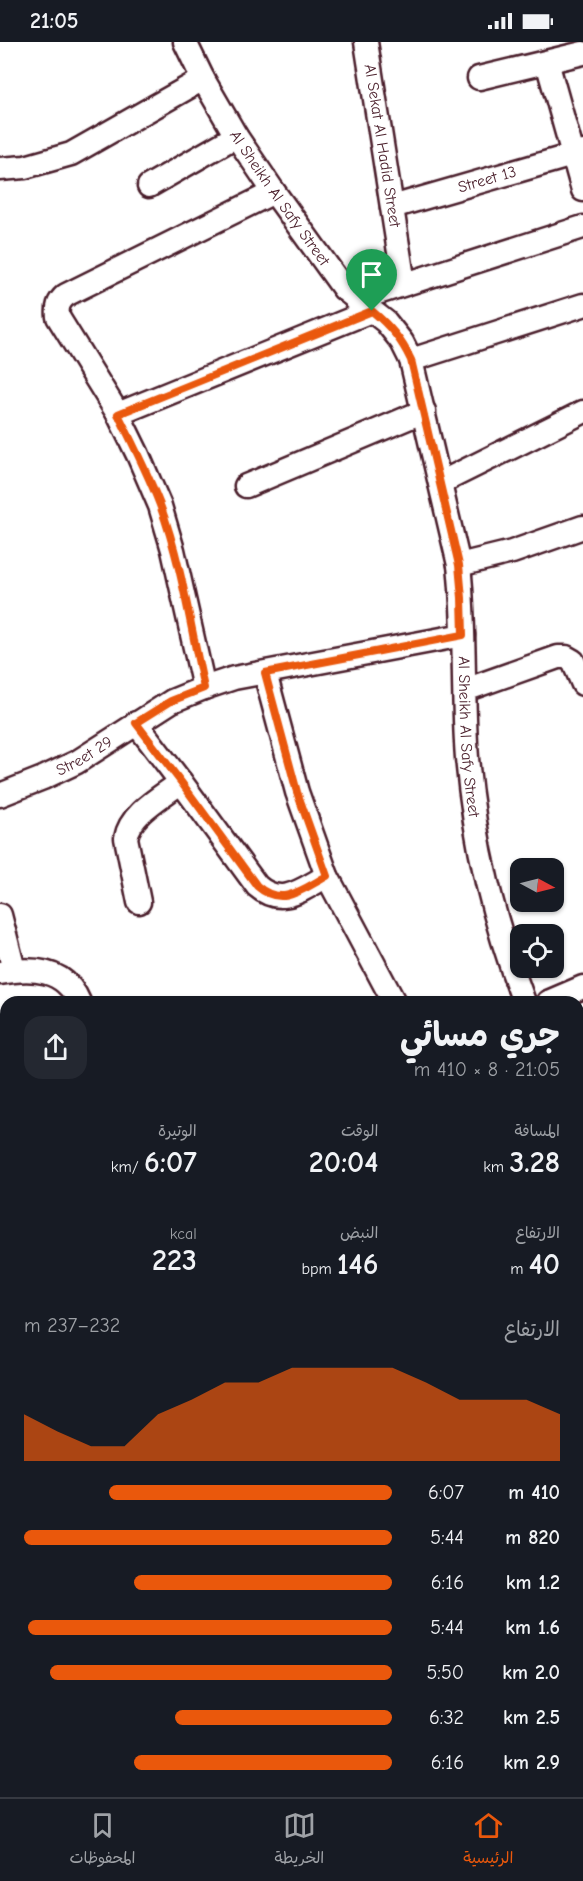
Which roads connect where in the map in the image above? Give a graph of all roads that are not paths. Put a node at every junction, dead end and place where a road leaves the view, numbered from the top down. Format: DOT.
graph roads {
  1 [pos="184,42"];
  2 [pos="366,42"];
  3 [pos="583,53"];
  4 [pos="547,62"];
  5 [pos="479,78"];
  6 [pos="203,79"];
  7 [pos="236,136"];
  8 [pos="578,154"];
  9 [pos="0,169"];
  10 [pos="149,186"];
  11 [pos="583,190"];
  12 [pos="274,192"];
  13 [pos="392,207"];
  14 [pos="583,227"];
  15 [pos="405,284"];
  16 [pos="364,305"];
  17 [pos="583,305"];
  18 [pos="411,360"];
  19 [pos="424,411"];
  20 [pos="583,412"];
  21 [pos="118,414"];
  22 [pos="440,483"];
  23 [pos="246,486"];
  24 [pos="583,527"];
  25 [pos="459,565"];
  26 [pos="463,635"];
  27 [pos="265,673"];
  28 [pos="583,684"];
  29 [pos="204,688"];
  30 [pos="465,690"];
  31 [pos="136,723"];
  32 [pos="181,782"];
  33 [pos="0,795"];
  34 [pos="327,876"];
  35 [pos="139,902"];
  36 [pos="0,915"];
  37 [pos="7,972"];
  38 [pos="583,987"];
  39 [pos="76,996"];
  40 [pos="391,996"];
  41 [pos="522,996"];
  42 [pos="562,996"];
  1 -- 6 [label="street, Al Sheikh Al Safy Street"];
  2 -- 13 [label="street, Al Sekat Al Hadid Street"];
  3 -- 4 [label="street"];
  4 -- 5 [label="street"];
  4 -- 8 [label="street"];
  6 -- 7 [label="street, Al Sheikh Al Safy Street"];
  6 -- 9 [label="street"];
  7 -- 10 [label="street"];
  7 -- 12 [label="street, Al Sheikh Al Safy Street"];
  8 -- 11 [label="street"];
  8 -- 13 [label="street, Street 13"];
  12 -- 16 [label="street, Al Sheikh Al Safy Street"];
  12 -- 21 [label="street"];
  13 -- 15 [label="street, Al Sekat Al Hadid Street"];
  14 -- 15 [label="street"];
  15 -- 16 [label="street"];
  16 -- 18 [label="street, Al Sheikh Al Safy Street"];
  16 -- 21 [label="street"];
  17 -- 18 [label="street"];
  18 -- 19 [label="street, Al Sheikh Al Safy Street"];
  19 -- 22 [label="street, Al Sheikh Al Safy Street"];
  19 -- 23 [label="street"];
  20 -- 22 [label="street"];
  21 -- 29 [label="street"];
  22 -- 25 [label="street, Al Sheikh Al Safy Street"];
  24 -- 25 [label="street"];
  25 -- 26 [label="street, Al Sheikh Al Safy Street"];
  26 -- 27 [label="street, Street 29"];
  26 -- 30 [label="street, Al Sheikh Al Safy Street"];
  27 -- 29 [label="street, Street 29"];
  27 -- 34 [label="street"];
  28 -- 30 [label="street"];
  29 -- 31 [label="street, Street 29"];
  30 -- 41 [label="street, Al Sheikh Al Safy Street"];
  31 -- 32 [label="street"];
  31 -- 33 [label="street, Street 29"];
  32 -- 34 [label="street"];
  32 -- 35 [label="street"];
  34 -- 40 [label="street"];
  36 -- 37 [label="street"];
  37 -- 39 [label="street"];
  38 -- 42 [label="street"];
}
